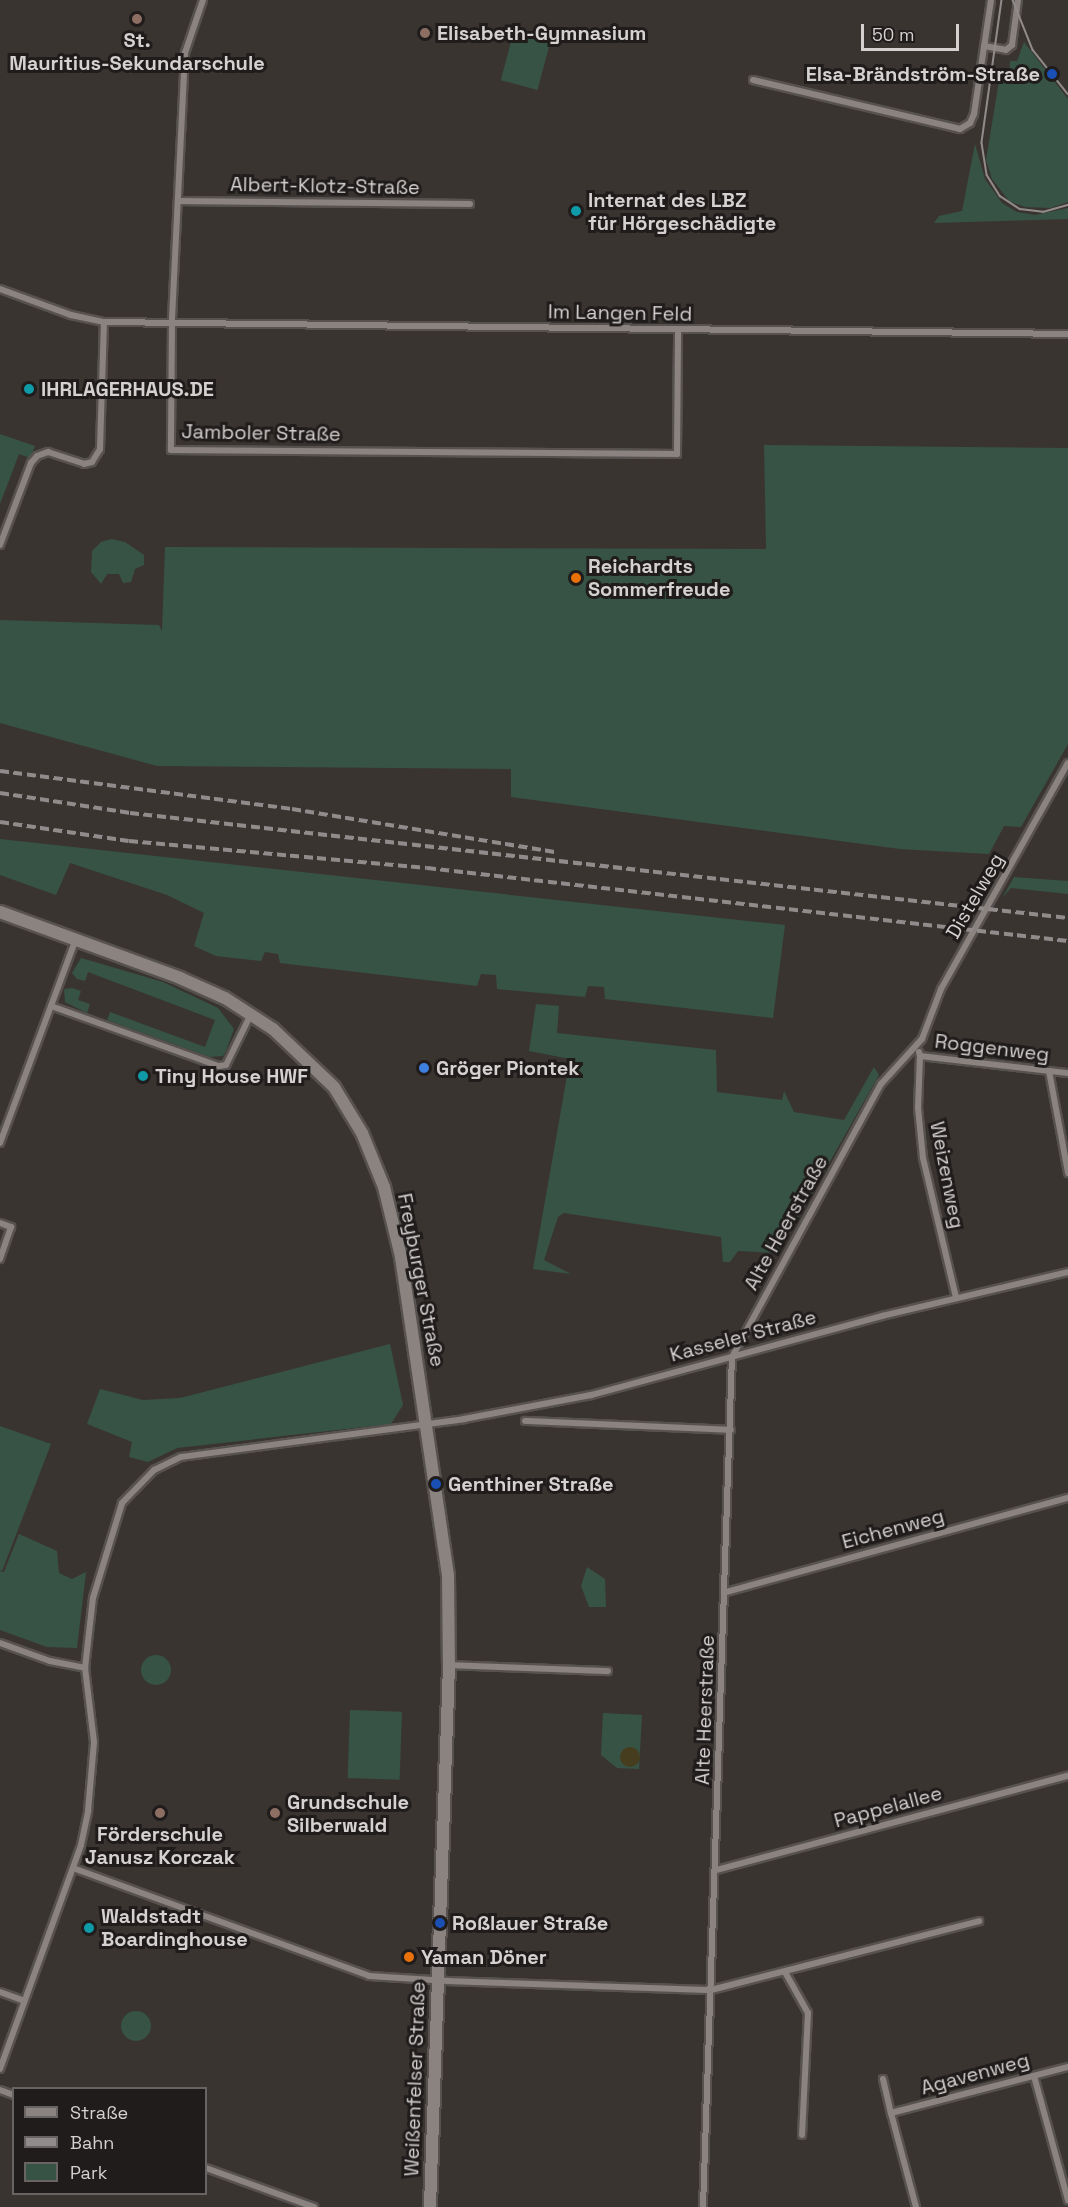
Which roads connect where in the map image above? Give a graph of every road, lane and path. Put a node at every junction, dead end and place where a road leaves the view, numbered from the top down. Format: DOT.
graph roads {
  1 [pos="202,0"];
  2 [pos="991,0"];
  3 [pos="1018,0"];
  4 [pos="984,46"];
  5 [pos="753,80"];
  6 [pos="179,201"];
  7 [pos="470,204"];
  8 [pos="0,289"];
  9 [pos="104,322"];
  10 [pos="172,323"];
  11 [pos="678,330"];
  12 [pos="1068,334"];
  13 [pos="3,527"];
  14 [pos="0,545"];
  15 [pos="1068,763"];
  16 [pos="0,912"];
  17 [pos="76,939"];
  18 [pos="51,1006"];
  19 [pos="252,1013"];
  20 [pos="917,1048"];
  21 [pos="921,1056"];
  22 [pos="1049,1071"];
  23 [pos="1068,1073"];
  24 [pos="0,1143"];
  25 [pos="1068,1173"];
  26 [pos="0,1223"];
  27 [pos="0,1259"];
  28 [pos="1068,1272"];
  29 [pos="956,1298"];
  30 [pos="732,1358"];
  31 [pos="525,1421"];
  32 [pos="426,1423"];
  33 [pos="731,1430"];
  34 [pos="1068,1498"];
  35 [pos="726,1592"];
  36 [pos="0,1643"];
  37 [pos="449,1665"];
  38 [pos="85,1668"];
  39 [pos="608,1671"];
  40 [pos="1068,1776"];
  41 [pos="73,1868"];
  42 [pos="716,1870"];
  43 [pos="979,1920"];
  44 [pos="785,1972"];
  45 [pos="437,1980"];
  46 [pos="711,1990"];
  47 [pos="0,1992"];
  48 [pos="22,2000"];
  49 [pos="1068,2067"];
  50 [pos="0,2069"];
  51 [pos="1034,2076"];
  52 [pos="883,2079"];
  53 [pos="891,2114"];
  54 [pos="802,2135"];
  55 [pos="207,2168"];
  56 [pos="1068,2200"];
  57 [pos="314,2207"];
  58 [pos="430,2207"];
  59 [pos="703,2207"];
  60 [pos="916,2207"];
  1 -- 6 [label="street, Jamboler Straße"];
  2 -- 4 [label="street"];
  3 -- 4 [label="street"];
  4 -- 5 [label="street"];
  6 -- 7 [label="street, Albert-Klotz-Straße"];
  6 -- 10 [label="street, Jamboler Straße"];
  8 -- 9 [label="street, Im Langen Feld"];
  9 -- 10 [label="street, Im Langen Feld"];
  9 -- 13 [label="street"];
  10 -- 11 [label="street, Im Langen Feld"];
  10 -- 11 [label="street, Jamboler Straße"];
  11 -- 12 [label="street, Im Langen Feld"];
  13 -- 14 [label="street"];
  15 -- 20 [label="street, Distelweg"];
  16 -- 17 [label="street, Freyburger Straße"];
  17 -- 18 [label="street"];
  17 -- 19 [label="street, Freyburger Straße"];
  18 -- 19 [label="street"];
  18 -- 24 [label="street"];
  19 -- 32 [label="street, Freyburger Straße"];
  20 -- 21 [label="street, Roggenweg"];
  20 -- 30 [label="street, Alte Heerstraße"];
  21 -- 22 [label="street, Roggenweg"];
  21 -- 29 [label="street, Weizenweg"];
  22 -- 23 [label="street, Roggenweg"];
  22 -- 25 [label="street"];
  26 -- 27 [label="street"];
  28 -- 29 [label="street, Kasseler Straße"];
  29 -- 30 [label="street, Kasseler Straße"];
  30 -- 32 [label="street, Kasseler Straße"];
  30 -- 33 [label="street, Alte Heerstraße"];
  31 -- 33 [label="street"];
  32 -- 37 [label="street, Weißenfelser Straße"];
  32 -- 38 [label="street"];
  33 -- 35 [label="street, Alte Heerstraße"];
  34 -- 35 [label="street, Eichenweg"];
  35 -- 42 [label="street, Alte Heerstraße"];
  36 -- 38 [label="street"];
  37 -- 39 [label="street"];
  37 -- 45 [label="street, Weißenfelser Straße"];
  38 -- 41 [label="street"];
  40 -- 42 [label="street, Pappelallee"];
  41 -- 45 [label="street"];
  41 -- 48 [label="street"];
  42 -- 46 [label="street, Alte Heerstraße"];
  43 -- 44 [label="street"];
  44 -- 46 [label="street"];
  44 -- 54 [label="street"];
  45 -- 46 [label="street"];
  45 -- 58 [label="street, Weißenfelser Straße"];
  46 -- 59 [label="street, Alte Heerstraße"];
  47 -- 48 [label="street"];
  48 -- 50 [label="street"];
  49 -- 51 [label="street, Agavenweg"];
  51 -- 53 [label="street, Agavenweg"];
  51 -- 56 [label="street"];
  52 -- 53 [label="street"];
  53 -- 60 [label="street"];
  55 -- 57 [label="street"];
}
